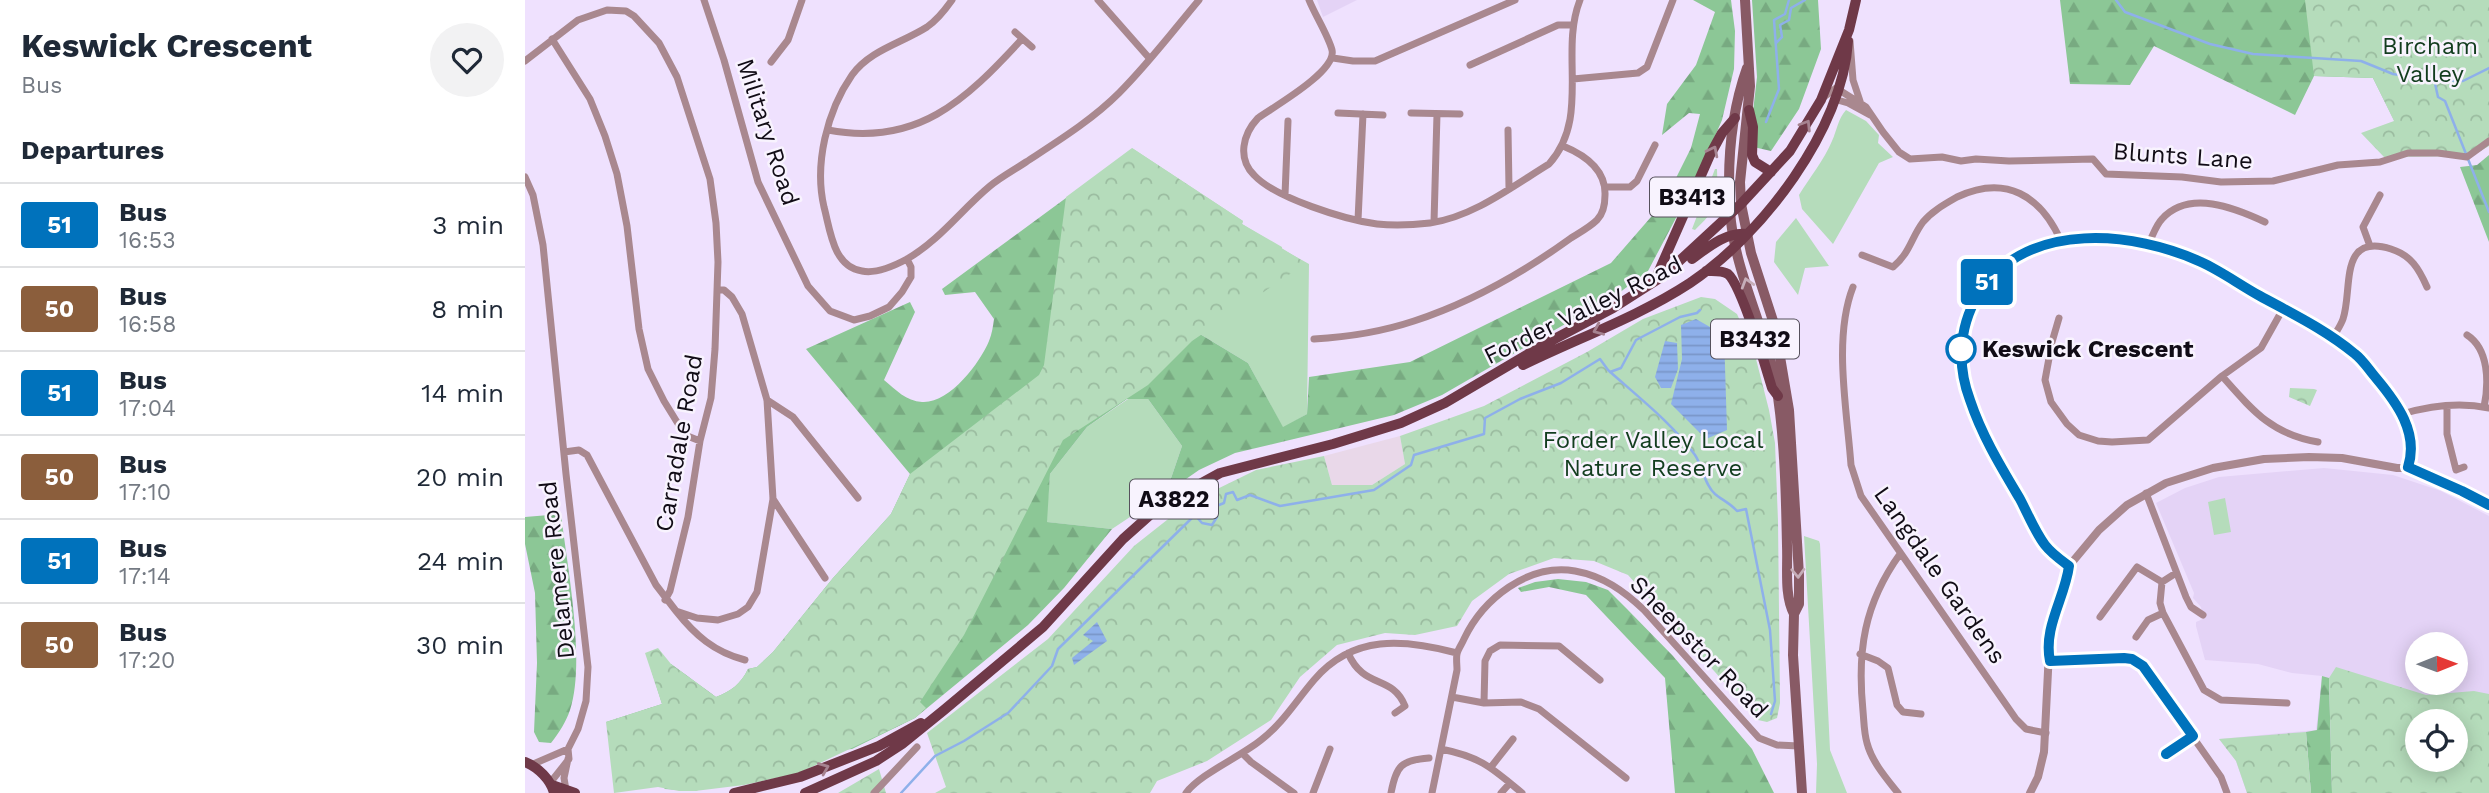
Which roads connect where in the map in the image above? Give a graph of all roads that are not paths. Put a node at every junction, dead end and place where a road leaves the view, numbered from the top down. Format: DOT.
graph roads {
  1 [pos="704,0"];
  2 [pos="802,0"];
  3 [pos="953,0"];
  4 [pos="1098,0"];
  5 [pos="1199,0"];
  6 [pos="1308,0"];
  7 [pos="1515,0"];
  8 [pos="1580,0"];
  9 [pos="1673,0"];
  10 [pos="1745,0"];
  11 [pos="1856,0"];
  12 [pos="1572,25"];
  13 [pos="1849,30"];
  14 [pos="1015,33"];
  15 [pos="552,39"];
  16 [pos="1022,39"];
  17 [pos="1032,47"];
  18 [pos="1333,58"];
  19 [pos="1150,59"];
  20 [pos="525,61"];
  21 [pos="771,62"];
  22 [pos="1749,63"];
  23 [pos="1470,65"];
  24 [pos="1573,79"];
  25 [pos="1836,94"];
  26 [pos="1821,100"];
  27 [pos="1860,102"];
  28 [pos="1749,110"];
  29 [pos="1338,113"];
  30 [pos="1411,113"];
  31 [pos="1363,114"];
  32 [pos="1437,114"];
  33 [pos="1460,114"];
  34 [pos="1383,115"];
  35 [pos="1873,117"];
  36 [pos="1735,118"];
  37 [pos="1288,121"];
  38 [pos="1508,130"];
  39 [pos="828,131"];
  40 [pos="2489,141"];
  41 [pos="1655,145"];
  42 [pos="1563,146"];
  43 [pos="1771,172"];
  44 [pos="525,177"];
  45 [pos="1605,187"];
  46 [pos="1509,188"];
  47 [pos="1286,195"];
  48 [pos="2380,195"];
  49 [pos="1741,204"];
  50 [pos="1730,214"];
  51 [pos="1358,220"];
  52 [pos="1434,222"];
  53 [pos="2265,222"];
  54 [pos="1747,234"];
  55 [pos="1734,239"];
  56 [pos="2061,241"];
  57 [pos="2149,243"];
  58 [pos="2370,246"];
  59 [pos="1862,255"];
  60 [pos="907,259"];
  61 [pos="1706,271"];
  62 [pos="1659,278"];
  63 [pos="1853,287"];
  64 [pos="2427,287"];
  65 [pos="717,290"];
  66 [pos="2284,307"];
  67 [pos="2059,318"];
  68 [pos="2467,335"];
  69 [pos="2333,338"];
  70 [pos="1314,339"];
  71 [pos="2222,376"];
  72 [pos="1466,391"];
  73 [pos="1778,396"];
  74 [pos="767,400"];
  75 [pos="2447,407"];
  76 [pos="2487,407"];
  77 [pos="2402,414"];
  78 [pos="700,441"];
  79 [pos="2318,442"];
  80 [pos="564,452"];
  81 [pos="2408,467"];
  82 [pos="2464,467"];
  83 [pos="2146,494"];
  84 [pos="857,498"];
  85 [pos="773,499"];
  86 [pos="2489,505"];
  87 [pos="785,516"];
  88 [pos="770,518"];
  89 [pos="1900,554"];
  90 [pos="2069,566"];
  91 [pos="2176,573"];
  92 [pos="825,578"];
  93 [pos="2162,582"];
  94 [pos="666,600"];
  95 [pos="676,611"];
  96 [pos="2163,613"];
  97 [pos="1794,614"];
  98 [pos="2203,615"];
  99 [pos="2100,617"];
  100 [pos="697,618"];
  101 [pos="693,633"];
  102 [pos="2136,637"];
  103 [pos="1348,653"];
  104 [pos="1457,653"];
  105 [pos="1860,654"];
  106 [pos="745,660"];
  107 [pos="2050,661"];
  108 [pos="1600,680"];
  109 [pos="1452,697"];
  110 [pos="1484,703"];
  111 [pos="2287,703"];
  112 [pos="944,710"];
  113 [pos="1395,713"];
  114 [pos="1921,714"];
  115 [pos="2046,733"];
  116 [pos="1514,739"];
  117 [pos="1798,746"];
  118 [pos="917,747"];
  119 [pos="568,749"];
  120 [pos="1441,749"];
  121 [pos="1330,750"];
  122 [pos="1242,753"];
  123 [pos="1429,758"];
  124 [pos="569,759"];
  125 [pos="528,764"];
  126 [pos="1491,767"];
  127 [pos="800,777"];
  128 [pos="1626,778"];
  129 [pos="1510,783"];
  130 [pos="552,787"];
  131 [pos="571,791"];
  132 [pos="811,792"];
  133 [pos="734,793"];
  134 [pos="874,793"];
  135 [pos="1187,793"];
  136 [pos="1294,793"];
  137 [pos="1313,793"];
  138 [pos="1391,793"];
  139 [pos="1431,793"];
  140 [pos="1501,793"];
  141 [pos="1522,793"];
  142 [pos="1803,793"];
  143 [pos="1898,793"];
  144 [pos="2030,793"];
  145 [pos="2227,793"];
  1 -- 60 [label="street, Military Road"];
  2 -- 21 [label="street"];
  3 -- 39 [label="street"];
  4 -- 19 [label="street"];
  5 -- 19 [label="street"];
  6 -- 18 [label="street"];
  7 -- 18 [label="street"];
  8 -- 12 [label="street"];
  9 -- 24 [label="street"];
  10 -- 22 [label="main road, B3413"];
  11 -- 13 [label="main road"];
  12 -- 23 [label="street"];
  12 -- 24 [label="street"];
  13 -- 25 [label="main road"];
  13 -- 26 [label="main road, A3822"];
  13 -- 27 [label="street"];
  14 -- 16 [label="street"];
  15 -- 20 [label="street, Carradale Road"];
  15 -- 65 [label="street, Carradale Road"];
  15 -- 78 [label="street"];
  16 -- 17 [label="street"];
  16 -- 39 [label="street"];
  18 -- 47 [label="street"];
  19 -- 60 [label="street"];
  22 -- 28 [label="main road, B3413"];
  22 -- 36 [label="main road, B3413"];
  24 -- 42 [label="street"];
  25 -- 26 [label="street"];
  25 -- 27 [label="street, Blunts Lane"];
  25 -- 35 [label="street"];
  25 -- 54 [label="main road"];
  43 -- 26 [label="main road, A3822, one-way"];
  27 -- 35 [label="street, Blunts Lane"];
  28 -- 43 [label="main road"];
  28 -- 49 [label="main road, B3413"];
  29 -- 31 [label="street"];
  30 -- 32 [label="street"];
  31 -- 34 [label="street"];
  31 -- 51 [label="street"];
  32 -- 33 [label="street"];
  32 -- 52 [label="street"];
  35 -- 40 [label="street, Blunts Lane"];
  36 -- 50 [label="main road, B3413"];
  62 -- 36 [label="main road, B3413, one-way"];
  37 -- 47 [label="street"];
  38 -- 46 [label="street"];
  39 -- 60 [label="street"];
  41 -- 45 [label="street"];
  42 -- 45 [label="street"];
  42 -- 46 [label="street"];
  43 -- 49 [label="main road, Forder Valley Road / A3822"];
  44 -- 80 [label="street, Delamere Road"];
  45 -- 70 [label="street"];
  46 -- 52 [label="street"];
  47 -- 51 [label="street"];
  48 -- 58 [label="street"];
  49 -- 50 [label="main road, Forder Valley Road / A3822"];
  49 -- 54 [label="main road, B3413"];
  50 -- 55 [label="main road, B3413"];
  50 -- 62 [label="main road, Forder Valley Road / A3822"];
  51 -- 52 [label="street"];
  53 -- 57 [label="street"];
  54 -- 55 [label="main road"];
  54 -- 97 [label="main road, one-way"];
  55 -- 61 [label="main road, Forder Valley Road / A3822"];
  55 -- 62 [label="main road"];
  73 -- 55 [label="main road, B3432, one-way"];
  56 -- 57 [label="street"];
  56 -- 59 [label="street"];
  56 -- 90 [label="street"];
  57 -- 66 [label="street"];
  58 -- 64 [label="street"];
  58 -- 69 [label="street"];
  61 -- 72 [label="main road, Forder Valley Road / A3822, one-way"];
  61 -- 73 [label="main road, B3432"];
  62 -- 72 [label="main road, Forder Valley Road / A3822"];
  63 -- 89 [label="street, Langdale Gardens"];
  65 -- 74 [label="street"];
  65 -- 78 [label="street, Carradale Road"];
  66 -- 69 [label="street"];
  66 -- 71 [label="street"];
  67 -- 71 [label="street"];
  68 -- 76 [label="street"];
  69 -- 77 [label="street"];
  71 -- 79 [label="street"];
  72 -- 112 [label="main road, Forder Valley Road / A3822"];
  73 -- 97 [label="main road, B3432"];
  74 -- 84 [label="street"];
  74 -- 85 [label="street"];
  75 -- 76 [label="street"];
  75 -- 77 [label="street"];
  75 -- 82 [label="street"];
  77 -- 81 [label="street"];
  78 -- 94 [label="street, Carradale Road"];
  80 -- 94 [label="street"];
  80 -- 119 [label="street, Delamere Road"];
  81 -- 83 [label="street"];
  81 -- 86 [label="street"];
  83 -- 90 [label="street"];
  83 -- 91 [label="street"];
  85 -- 87 [label="street"];
  85 -- 88 [label="street"];
  87 -- 88 [label="street"];
  87 -- 92 [label="street"];
  88 -- 100 [label="street"];
  89 -- 105 [label="street"];
  89 -- 115 [label="street, Langdale Gardens"];
  90 -- 107 [label="street"];
  91 -- 93 [label="street"];
  91 -- 98 [label="street"];
  93 -- 96 [label="street"];
  93 -- 99 [label="street"];
  94 -- 95 [label="street"];
  95 -- 100 [label="street"];
  95 -- 101 [label="street"];
  96 -- 102 [label="street"];
  96 -- 111 [label="street"];
  97 -- 117 [label="main road, B3432"];
  100 -- 101 [label="street"];
  101 -- 106 [label="street"];
  103 -- 104 [label="street"];
  103 -- 113 [label="street"];
  103 -- 122 [label="street"];
  104 -- 109 [label="street, Sheepstor Road"];
  104 -- 117 [label="street, Sheepstor Road"];
  105 -- 114 [label="street"];
  105 -- 143 [label="street"];
  107 -- 115 [label="street"];
  107 -- 145 [label="street"];
  108 -- 110 [label="street"];
  109 -- 110 [label="street"];
  109 -- 120 [label="street, Sheepstor Road"];
  110 -- 128 [label="street"];
  127 -- 112 [label="main road, Forder Valley Road / A3822, one-way"];
  112 -- 132 [label="main road, Forder Valley Road / A3822"];
  115 -- 144 [label="street"];
  116 -- 126 [label="street"];
  117 -- 142 [label="main road, B3432"];
  118 -- 134 [label="street"];
  119 -- 124 [label="street, Delamere Road"];
  119 -- 125 [label="street"];
  120 -- 126 [label="street"];
  120 -- 139 [label="street, Sheepstor Road"];
  121 -- 137 [label="street"];
  122 -- 135 [label="street"];
  122 -- 136 [label="street"];
  123 -- 138 [label="street"];
  124 -- 130 [label="street"];
  124 -- 131 [label="street, Delamere Road"];
  125 -- 130 [label="main road"];
  126 -- 129 [label="street"];
  127 -- 132 [label="street"];
  127 -- 133 [label="main road, Forder Valley Road / A3822"];
  129 -- 140 [label="street"];
  129 -- 141 [label="street"];
  130 -- 131 [label="main road"];
}
